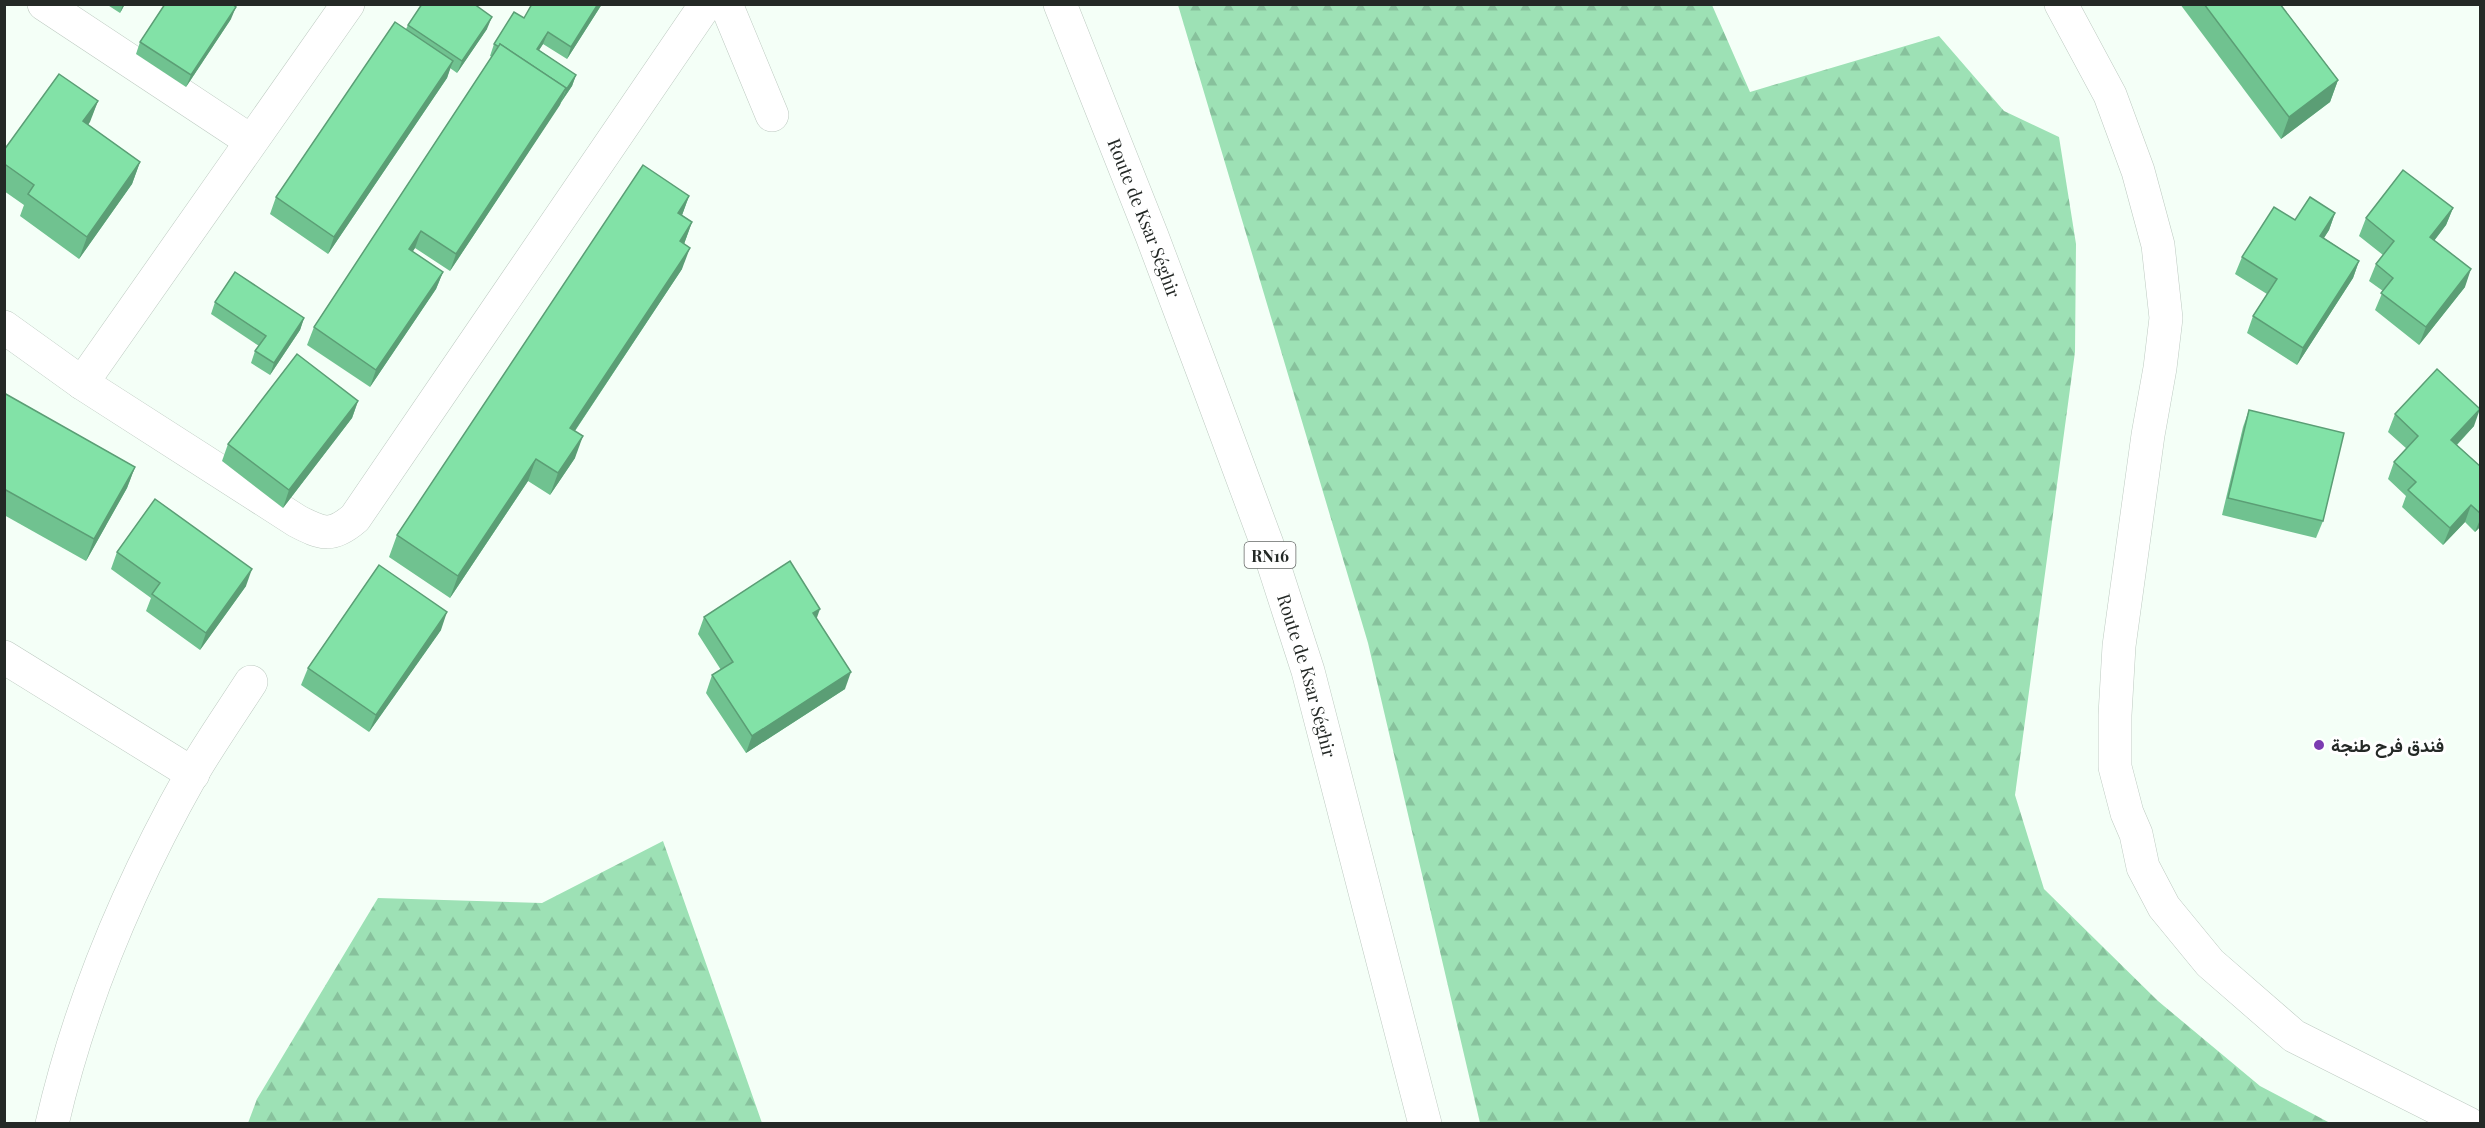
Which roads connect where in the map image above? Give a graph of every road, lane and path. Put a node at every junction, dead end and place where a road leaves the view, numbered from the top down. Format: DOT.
graph roads {
  1 [pos="44,4"];
  2 [pos="348,4"];
  3 [pos="706,4"];
  4 [pos="726,4"];
  5 [pos="1060,4"];
  6 [pos="2061,4"];
  7 [pos="772,115"];
  8 [pos="251,141"];
  9 [pos="4,327"];
  10 [pos="82,383"];
  11 [pos="4,657"];
  12 [pos="251,682"];
  13 [pos="193,774"];
  14 [pos="52,1124"];
  15 [pos="1425,1124"];
  16 [pos="2469,1124"];
  1 -- 8 [label="street"];
  2 -- 8 [label="street"];
  3 -- 10 [label="street"];
  4 -- 7 [label="street"];
  5 -- 15 [label="street, Route de Ksar Séghir / RN16"];
  6 -- 16 [label="street"];
  8 -- 10 [label="street"];
  9 -- 10 [label="street"];
  11 -- 13 [label="street"];
  12 -- 13 [label="street"];
  13 -- 14 [label="street"];
}
